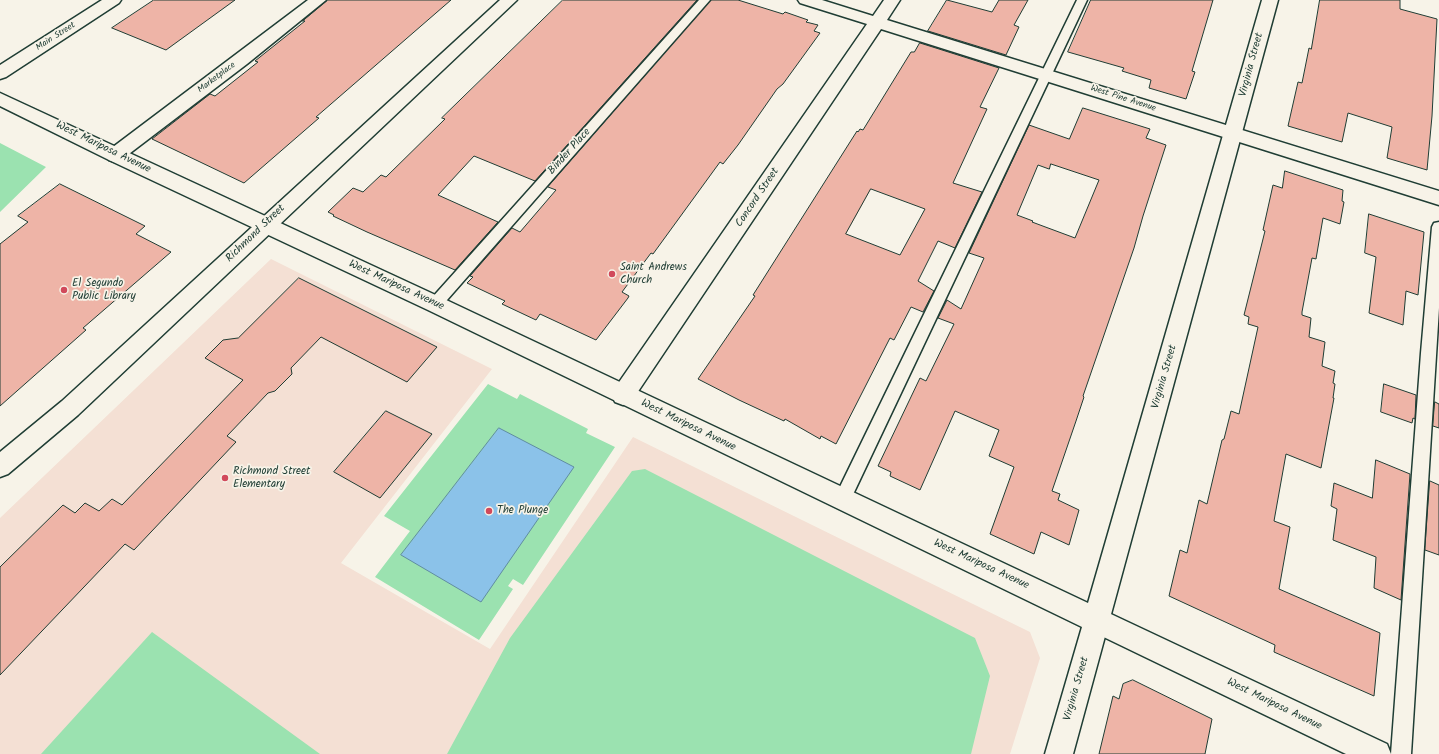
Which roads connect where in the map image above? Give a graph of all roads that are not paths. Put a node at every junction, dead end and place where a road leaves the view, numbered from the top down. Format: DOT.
graph roads {
  1 [pos="113,0"];
  2 [pos="318,0"];
  3 [pos="509,0"];
  4 [pos="704,0"];
  5 [pos="806,0"];
  6 [pos="892,0"];
  7 [pos="1082,0"];
  8 [pos="1270,0"];
  9 [pos="877,22"];
  10 [pos="0,73"];
  11 [pos="1047,75"];
  12 [pos="0,99"];
  13 [pos="1233,134"];
  14 [pos="115,155"];
  15 [pos="1439,198"];
  16 [pos="265,225"];
  17 [pos="1439,227"];
  18 [pos="435,304"];
  19 [pos="623,395"];
  20 [pos="0,466"];
  21 [pos="842,500"];
  22 [pos="1096,620"];
  23 [pos="1059,754"];
  24 [pos="1377,754"];
  25 [pos="1401,754"];
  1 -- 10 [label="street, Main Street"];
  2 -- 14 [label="street, Marketplace"];
  3 -- 16 [label="street, Richmond Street"];
  4 -- 18 [label="lane, Binder Place"];
  5 -- 9 [label="street, West Pine Avenue"];
  6 -- 9 [label="street, Concord Street"];
  7 -- 11 [label="lane"];
  8 -- 13 [label="street, Virginia Street"];
  9 -- 11 [label="street, West Pine Avenue"];
  9 -- 19 [label="street, Concord Street"];
  11 -- 13 [label="street, West Pine Avenue"];
  11 -- 21 [label="lane"];
  12 -- 14 [label="street, West Mariposa Avenue"];
  13 -- 15 [label="street, West Pine Avenue"];
  13 -- 22 [label="street, Virginia Street"];
  14 -- 16 [label="street, West Mariposa Avenue"];
  16 -- 18 [label="street, West Mariposa Avenue"];
  16 -- 20 [label="street, Richmond Street"];
  17 -- 25 [label="lane"];
  18 -- 19 [label="street, West Mariposa Avenue"];
  19 -- 21 [label="street, West Mariposa Avenue"];
  21 -- 22 [label="street, West Mariposa Avenue"];
  22 -- 23 [label="street, Virginia Street"];
  22 -- 24 [label="street, West Mariposa Avenue"];
}
